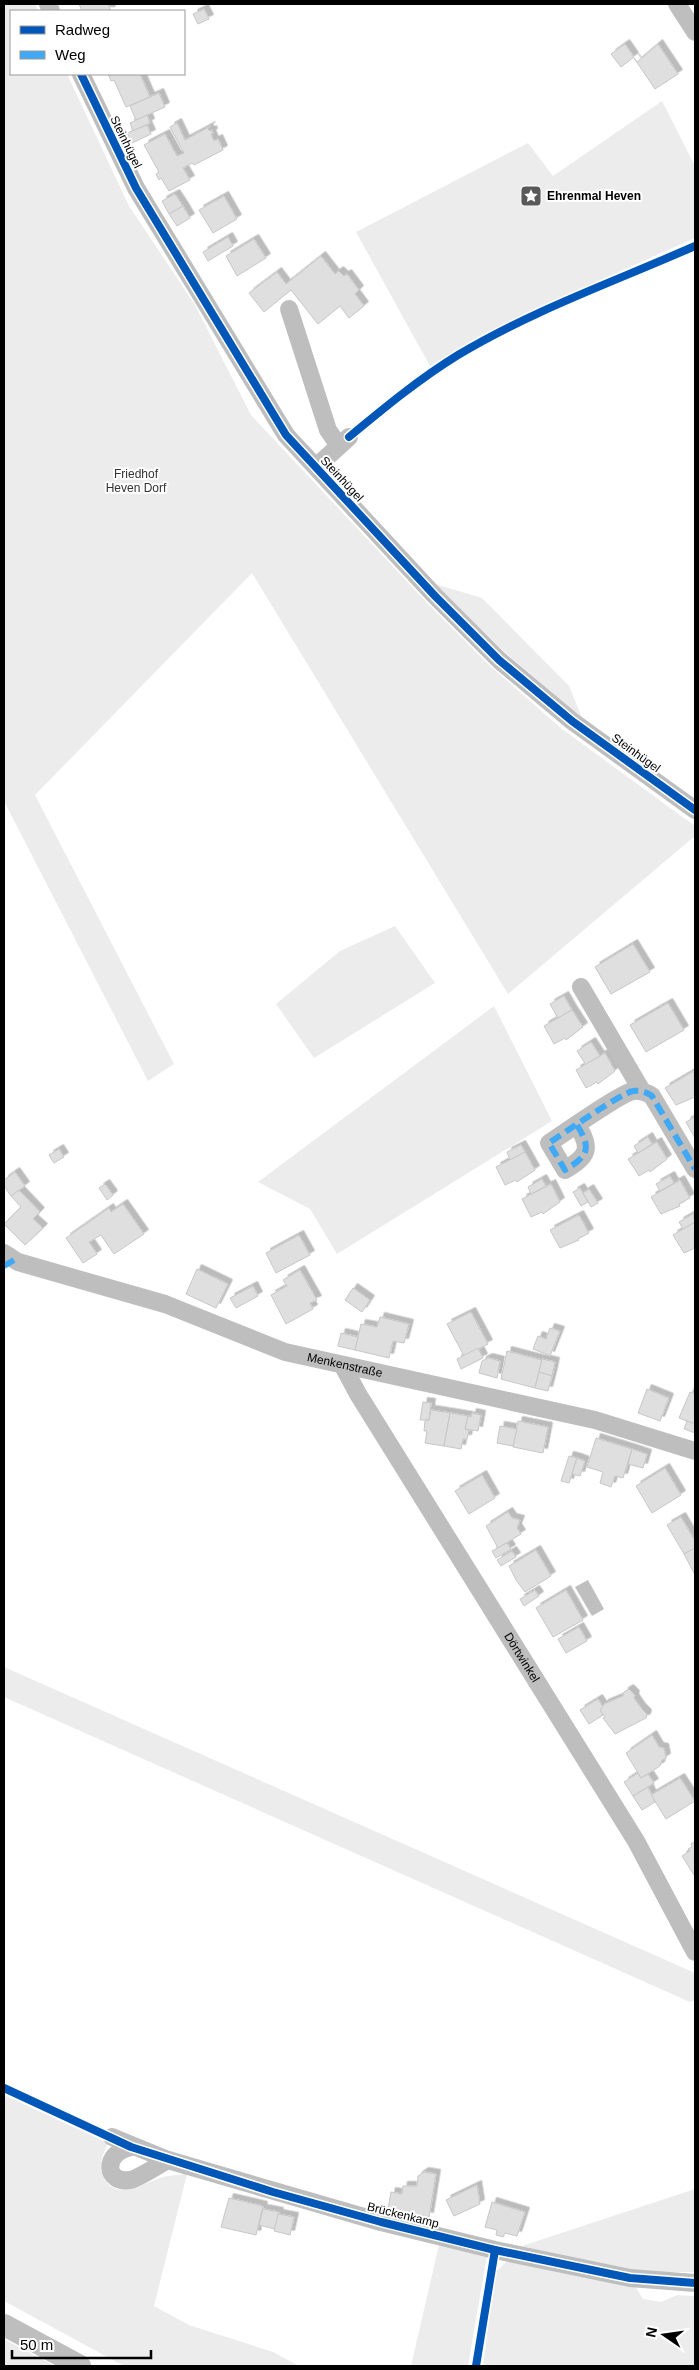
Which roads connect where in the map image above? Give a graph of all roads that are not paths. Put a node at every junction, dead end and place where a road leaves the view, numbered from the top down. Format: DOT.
graph roads {
  1 [pos="677,4"];
  2 [pos="695,32"];
  3 [pos="81,75"];
  4 [pos="289,310"];
  5 [pos="316,467"];
  6 [pos="695,810"];
  7 [pos="581,987"];
  8 [pos="642,1091"];
  9 [pos="577,1125"];
  10 [pos="695,1169"];
  11 [pos="4,1253"];
  12 [pos="343,1366"];
  13 [pos="695,1451"];
  14 [pos="695,1952"];
  15 [pos="112,2137"];
  16 [pos="131,2147"];
  17 [pos="168,2160"];
  18 [pos="695,2283"];
  19 [pos="4,2325"];
  20 [pos="80,2366"];
  1 -- 2 [label="street"];
  3 -- 5 [label="street, Steinhügel"];
  4 -- 5 [label="street"];
  5 -- 6 [label="street, Steinhügel"];
  7 -- 8 [label="street"];
  8 -- 9 [label="street"];
  8 -- 10 [label="street"];
  11 -- 12 [label="street, Menkenstraße"];
  12 -- 13 [label="street, Menkenstraße"];
  12 -- 14 [label="street, Dörtwinkel"];
  15 -- 16 [label="street, Brückenkamp"];
  16 -- 17 [label="street, Brückenkamp"];
  16 -- 17 [label="street"];
  17 -- 18 [label="street, Brückenkamp"];
  19 -- 20 [label="main road"];
}
